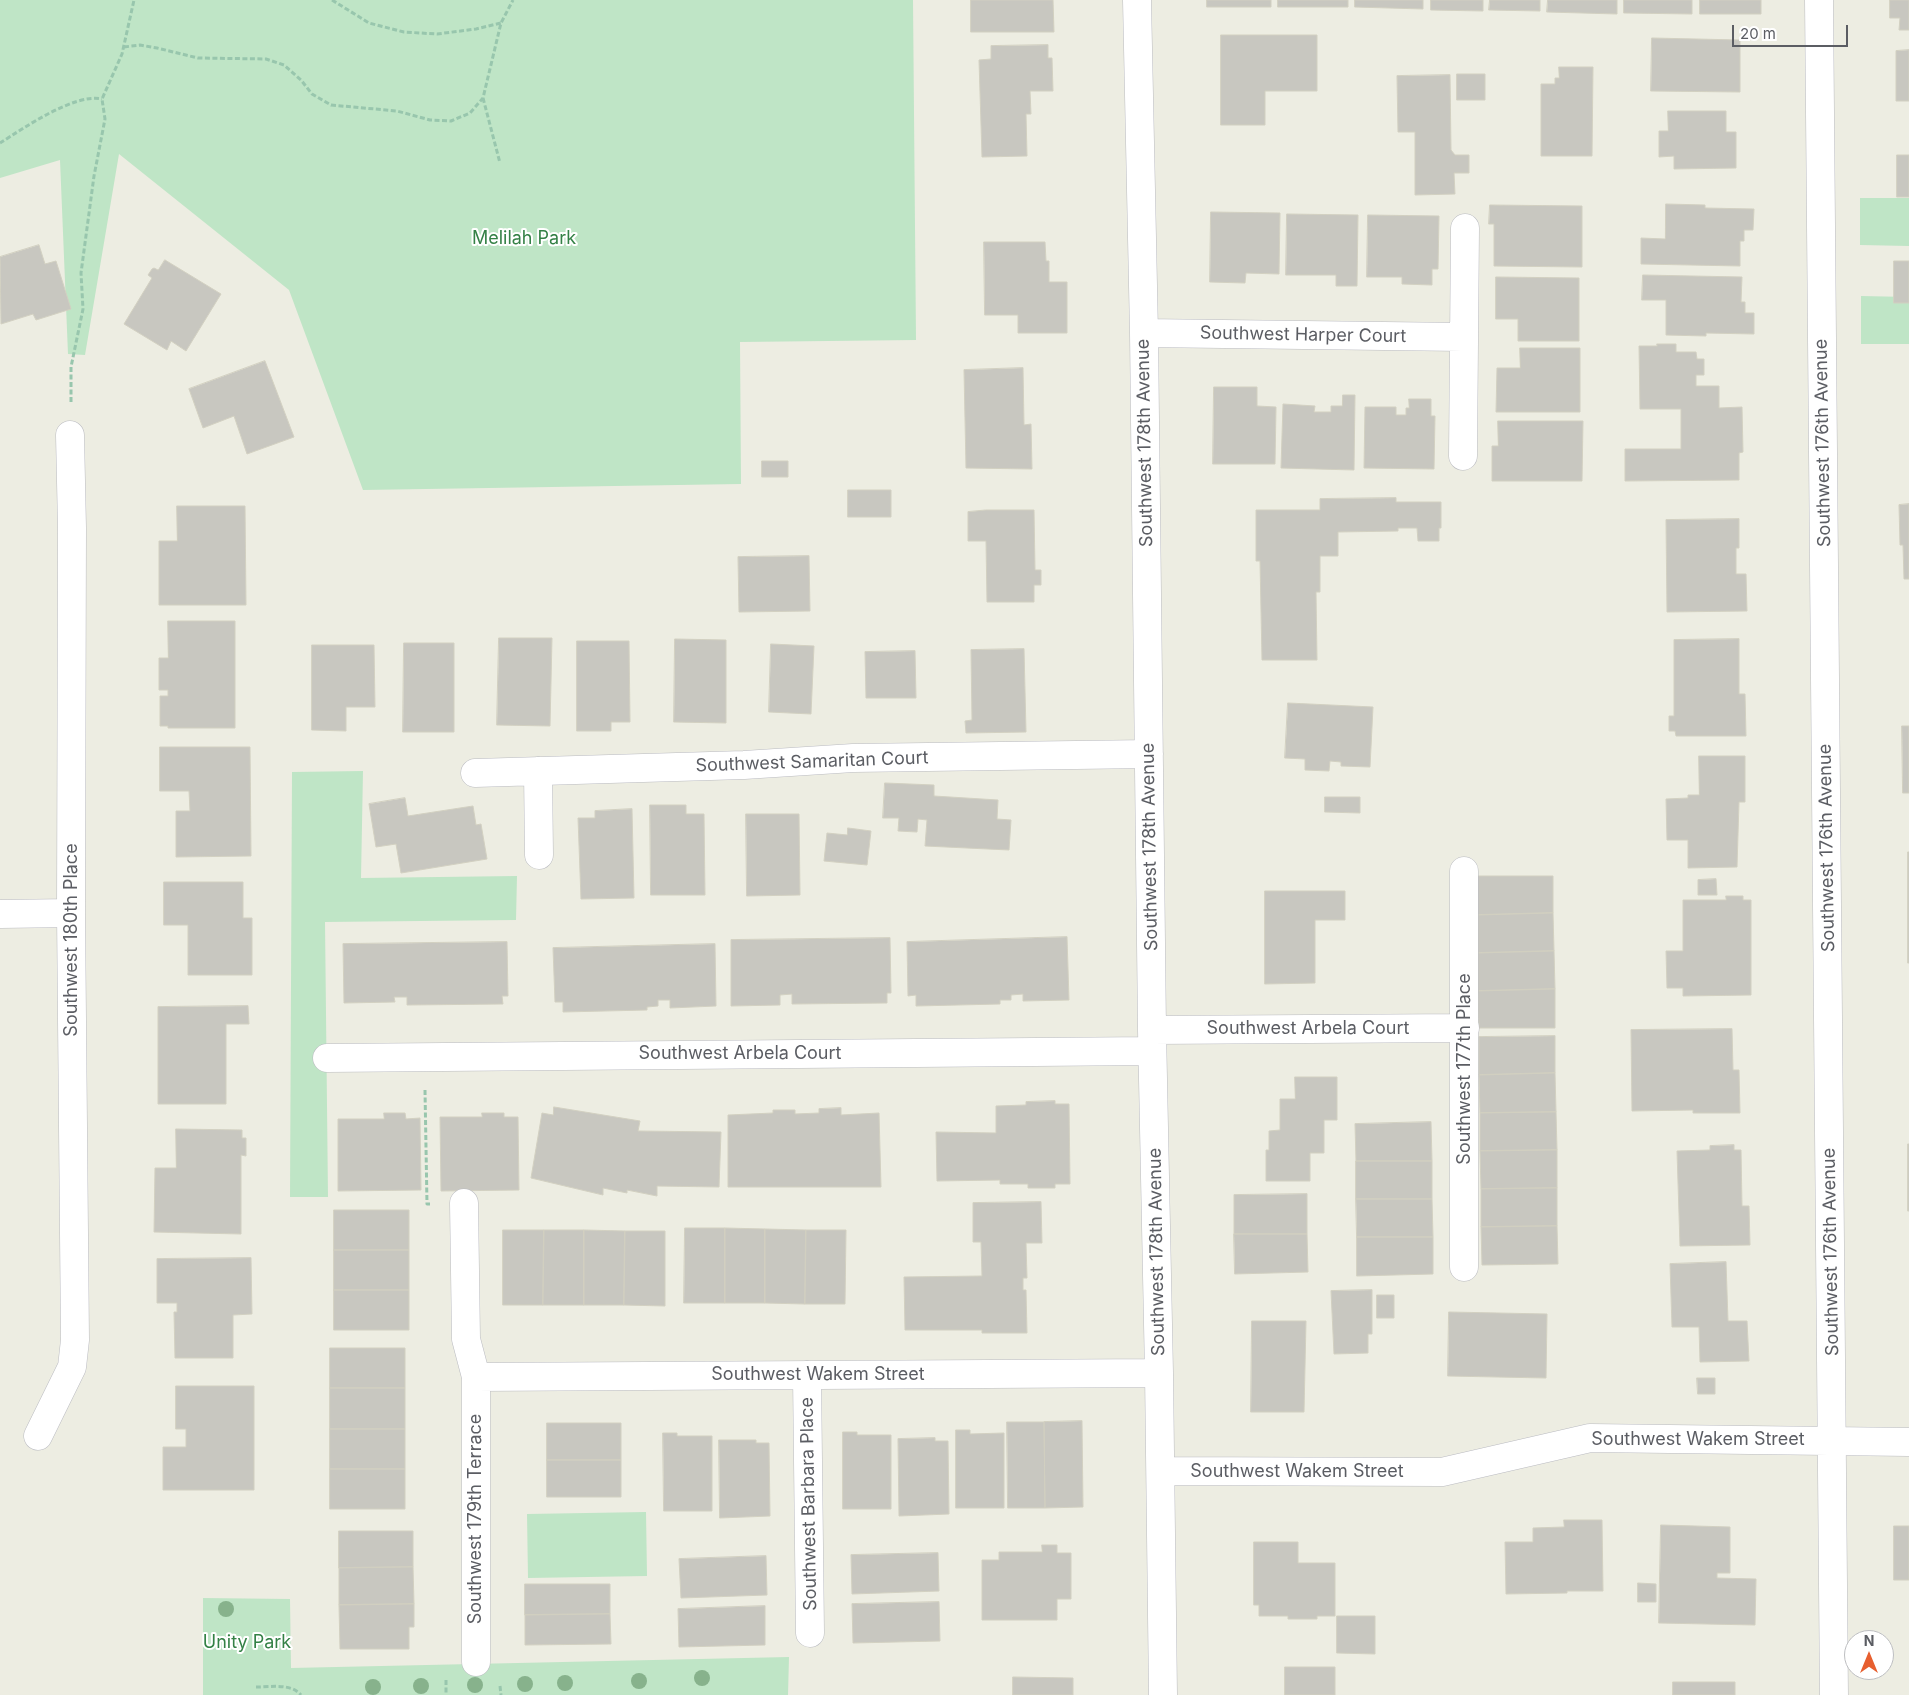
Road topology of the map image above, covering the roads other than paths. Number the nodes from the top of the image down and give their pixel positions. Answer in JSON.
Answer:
{"nodes":[{"id":1,"x":1137,"y":0,"type":"edge"},
{"id":2,"x":1819,"y":0,"type":"edge"},
{"id":3,"x":1465,"y":228,"type":"dead end"},
{"id":4,"x":1144,"y":333,"type":"junction"},
{"id":5,"x":1463,"y":337,"type":"junction"},
{"id":6,"x":70,"y":435,"type":"road end"},
{"id":7,"x":1463,"y":456,"type":"dead end"},
{"id":8,"x":1149,"y":754,"type":"junction"},
{"id":9,"x":538,"y":771,"type":"junction"},
{"id":10,"x":475,"y":773,"type":"dead end"},
{"id":11,"x":539,"y":854,"type":"dead end"},
{"id":12,"x":1464,"y":871,"type":"dead end"},
{"id":13,"x":71,"y":913,"type":"junction"},
{"id":14,"x":0,"y":914,"type":"edge"},
{"id":15,"x":1465,"y":1028,"type":"junction"},
{"id":16,"x":1152,"y":1040,"type":"junction"},
{"id":17,"x":327,"y":1058,"type":"dead end"},
{"id":18,"x":464,"y":1203,"type":"road end"},
{"id":19,"x":1464,"y":1267,"type":"dead end"},
{"id":20,"x":1159,"y":1373,"type":"junction"},
{"id":21,"x":807,"y":1375,"type":"junction"},
{"id":22,"x":476,"y":1377,"type":"junction"},
{"id":23,"x":38,"y":1436,"type":"dead end"},
{"id":24,"x":1833,"y":1441,"type":"junction"},
{"id":25,"x":1909,"y":1442,"type":"edge"},
{"id":26,"x":1161,"y":1470,"type":"junction"},
{"id":27,"x":810,"y":1633,"type":"dead end"},
{"id":28,"x":476,"y":1662,"type":"dead end"},
{"id":29,"x":1163,"y":1695,"type":"edge"},
{"id":30,"x":1834,"y":1695,"type":"edge"}],
"edges":[{"from":1,"to":4,"type":"street","name":"Southwest 178th Avenue"},
{"from":2,"to":24,"type":"street","name":"Southwest 176th Avenue"},
{"from":3,"to":5,"type":"street"},
{"from":4,"to":5,"type":"street","name":"Southwest Harper Court"},
{"from":4,"to":8,"type":"street","name":"Southwest 178th Avenue"},
{"from":5,"to":7,"type":"street"},
{"from":6,"to":13,"type":"street","name":"Southwest 180th Place"},
{"from":8,"to":9,"type":"street","name":"Southwest Samaritan Court"},
{"from":8,"to":16,"type":"street","name":"Southwest 178th Avenue"},
{"from":9,"to":10,"type":"street","name":"Southwest Samaritan Court"},
{"from":9,"to":11,"type":"street"},
{"from":12,"to":15,"type":"street","name":"Southwest 177th Place"},
{"from":13,"to":14,"type":"street"},
{"from":13,"to":23,"type":"street","name":"Southwest 180th Place"},
{"from":15,"to":16,"type":"street","name":"Southwest Arbela Court"},
{"from":15,"to":19,"type":"street","name":"Southwest 177th Place"},
{"from":16,"to":17,"type":"street","name":"Southwest Arbela Court"},
{"from":16,"to":20,"type":"street","name":"Southwest 178th Avenue"},
{"from":18,"to":22,"type":"street","name":"Southwest 179th Terrace"},
{"from":20,"to":21,"type":"street","name":"Southwest Wakem Street"},
{"from":20,"to":26,"type":"street","name":"Southwest 178th Avenue"},
{"from":21,"to":22,"type":"street","name":"Southwest Wakem Street"},
{"from":21,"to":27,"type":"street","name":"Southwest Barbara Place"},
{"from":22,"to":28,"type":"street","name":"Southwest 179th Terrace"},
{"from":24,"to":25,"type":"street","name":"Southwest Wakem Street"},
{"from":24,"to":26,"type":"street","name":"Southwest Wakem Street"},
{"from":24,"to":30,"type":"street","name":"Southwest 176th Avenue"},
{"from":26,"to":29,"type":"street","name":"Southwest 178th Avenue"}]}
